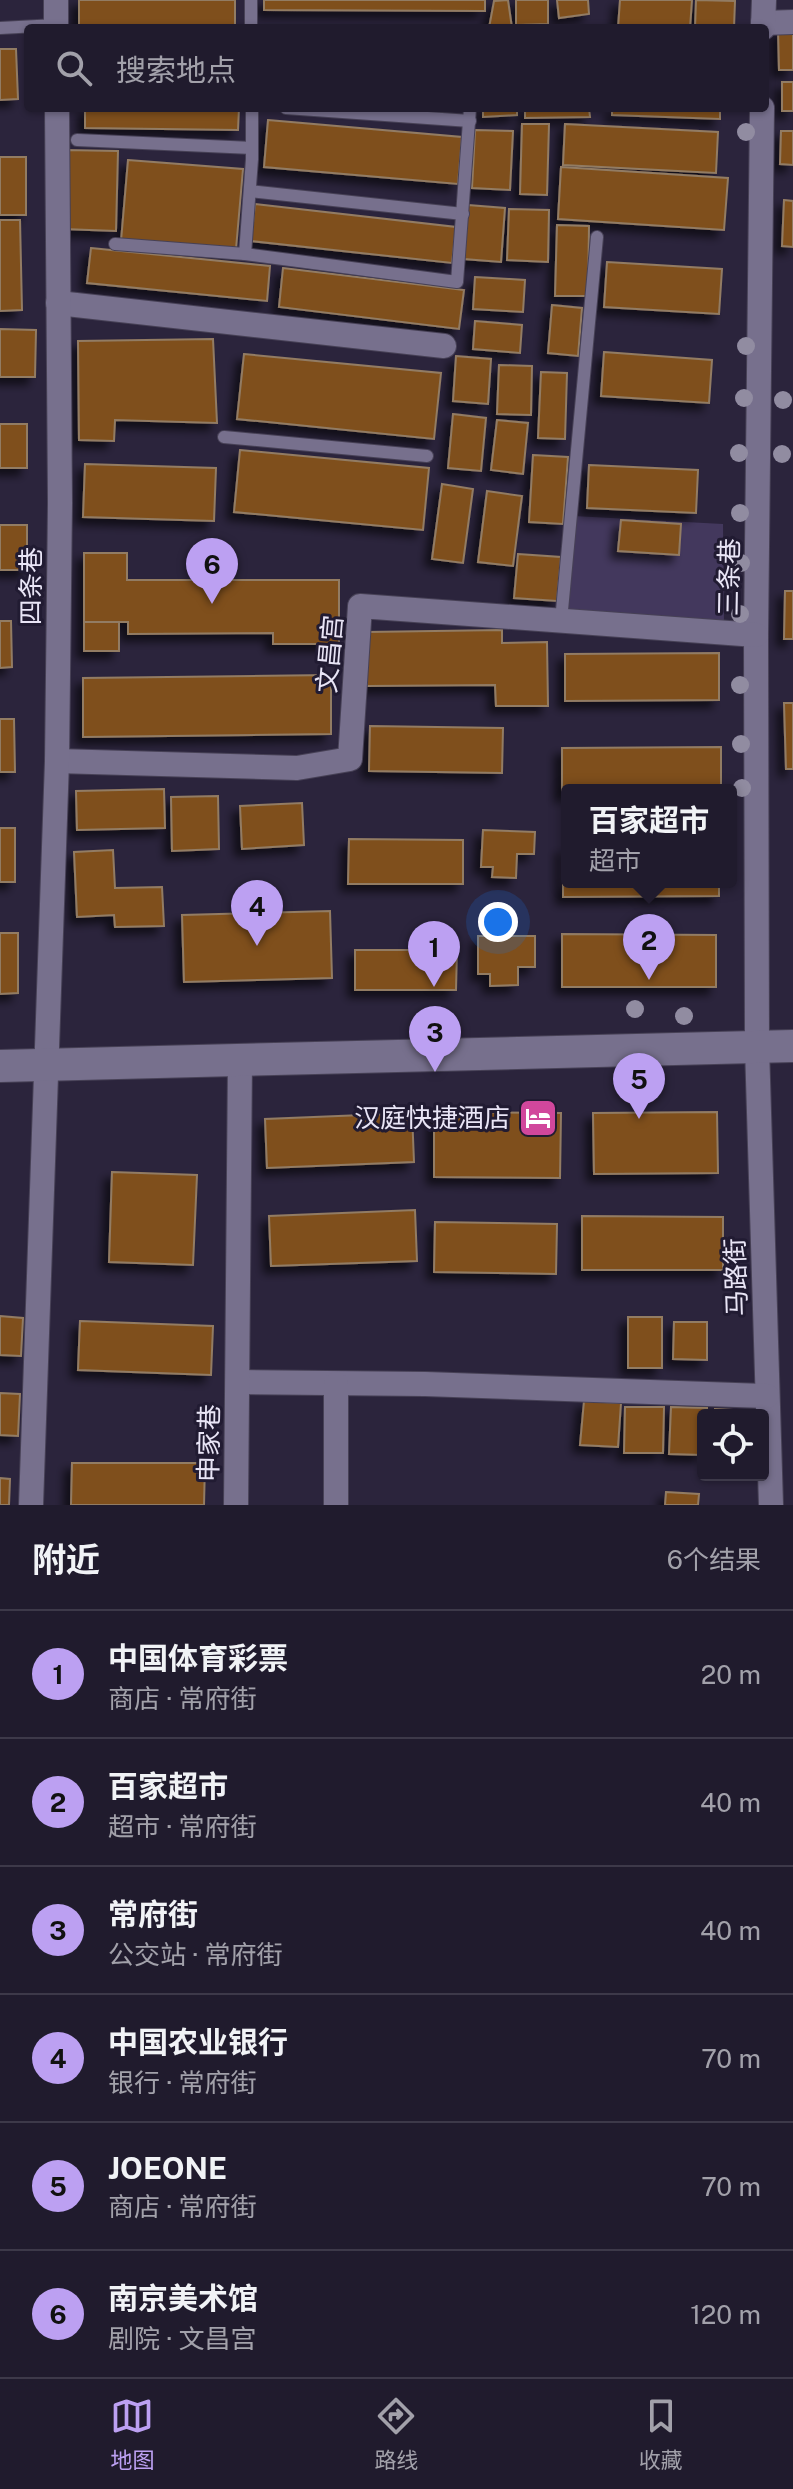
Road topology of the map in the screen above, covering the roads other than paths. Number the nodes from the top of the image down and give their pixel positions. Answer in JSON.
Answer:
{"nodes":[{"id":1,"x":56,"y":0,"type":"edge"},
{"id":2,"x":251,"y":0,"type":"edge"},
{"id":3,"x":763,"y":17,"type":"edge"},
{"id":4,"x":793,"y":22,"type":"edge"},
{"id":5,"x":56,"y":24,"type":"edge"},
{"id":6,"x":251,"y":24,"type":"edge"},
{"id":7,"x":0,"y":28,"type":"edge"},
{"id":8,"x":24,"y":28,"type":"edge"},
{"id":9,"x":57,"y":112,"type":"edge"},
{"id":10,"x":252,"y":112,"type":"edge"},
{"id":11,"x":409,"y":112,"type":"edge"},
{"id":12,"x":762,"y":112,"type":"edge"},
{"id":13,"x":470,"y":114,"type":"edge"},
{"id":14,"x":77,"y":140,"type":"dead end"},
{"id":15,"x":252,"y":148,"type":"junction"},
{"id":16,"x":250,"y":191,"type":"junction"},
{"id":17,"x":463,"y":214,"type":"junction"},
{"id":18,"x":597,"y":237,"type":"dead end"},
{"id":19,"x":115,"y":244,"type":"dead end"},
{"id":20,"x":245,"y":254,"type":"junction"},
{"id":21,"x":58,"y":303,"type":"junction"},
{"id":22,"x":444,"y":346,"type":"dead end"},
{"id":23,"x":224,"y":437,"type":"dead end"},
{"id":24,"x":427,"y":456,"type":"dead end"},
{"id":25,"x":561,"y":621,"type":"junction"},
{"id":26,"x":756,"y":635,"type":"junction"},
{"id":27,"x":57,"y":761,"type":"junction"},
{"id":28,"x":793,"y":1046,"type":"edge"},
{"id":29,"x":757,"y":1047,"type":"junction"},
{"id":30,"x":240,"y":1060,"type":"junction"},
{"id":31,"x":48,"y":1065,"type":"junction"},
{"id":32,"x":0,"y":1066,"type":"edge"},
{"id":33,"x":238,"y":1382,"type":"junction"},
{"id":34,"x":336,"y":1384,"type":"junction"},
{"id":35,"x":767,"y":1396,"type":"junction"},
{"id":36,"x":31,"y":1505,"type":"edge"},
{"id":37,"x":236,"y":1505,"type":"edge"},
{"id":38,"x":336,"y":1505,"type":"edge"},
{"id":39,"x":771,"y":1505,"type":"edge"}],
"edges":[{"from":1,"to":5,"type":"street"},
{"from":2,"to":6,"type":"lane"},
{"from":3,"to":4,"type":"street"},
{"from":7,"to":8,"type":"lane"},
{"from":9,"to":21,"type":"street","name":"四条巷"},
{"from":10,"to":15,"type":"lane"},
{"from":11,"to":13,"type":"lane"},
{"from":12,"to":26,"type":"street","name":"三条巷"},
{"from":13,"to":17,"type":"lane"},
{"from":14,"to":15,"type":"lane"},
{"from":15,"to":16,"type":"lane"},
{"from":16,"to":17,"type":"lane"},
{"from":16,"to":20,"type":"lane"},
{"from":17,"to":20,"type":"lane"},
{"from":18,"to":25,"type":"lane"},
{"from":19,"to":20,"type":"lane"},
{"from":21,"to":22,"type":"street"},
{"from":21,"to":27,"type":"street","name":"四条巷"},
{"from":23,"to":24,"type":"lane"},
{"from":25,"to":26,"type":"street","name":"文昌宫"},
{"from":25,"to":27,"type":"street","name":"文昌宫"},
{"from":26,"to":29,"type":"street","name":"三条巷"},
{"from":27,"to":31,"type":"street","name":"四条巷"},
{"from":28,"to":29,"type":"main road"},
{"from":29,"to":30,"type":"main road"},
{"from":29,"to":35,"type":"street","name":"马路街"},
{"from":30,"to":31,"type":"main road"},
{"from":30,"to":33,"type":"street","name":"申家巷"},
{"from":31,"to":32,"type":"main road"},
{"from":31,"to":36,"type":"street","name":"四条巷"},
{"from":33,"to":34,"type":"street"},
{"from":33,"to":37,"type":"street","name":"申家巷"},
{"from":34,"to":35,"type":"street"},
{"from":34,"to":38,"type":"street"},
{"from":35,"to":39,"type":"street","name":"马路街"}]}
